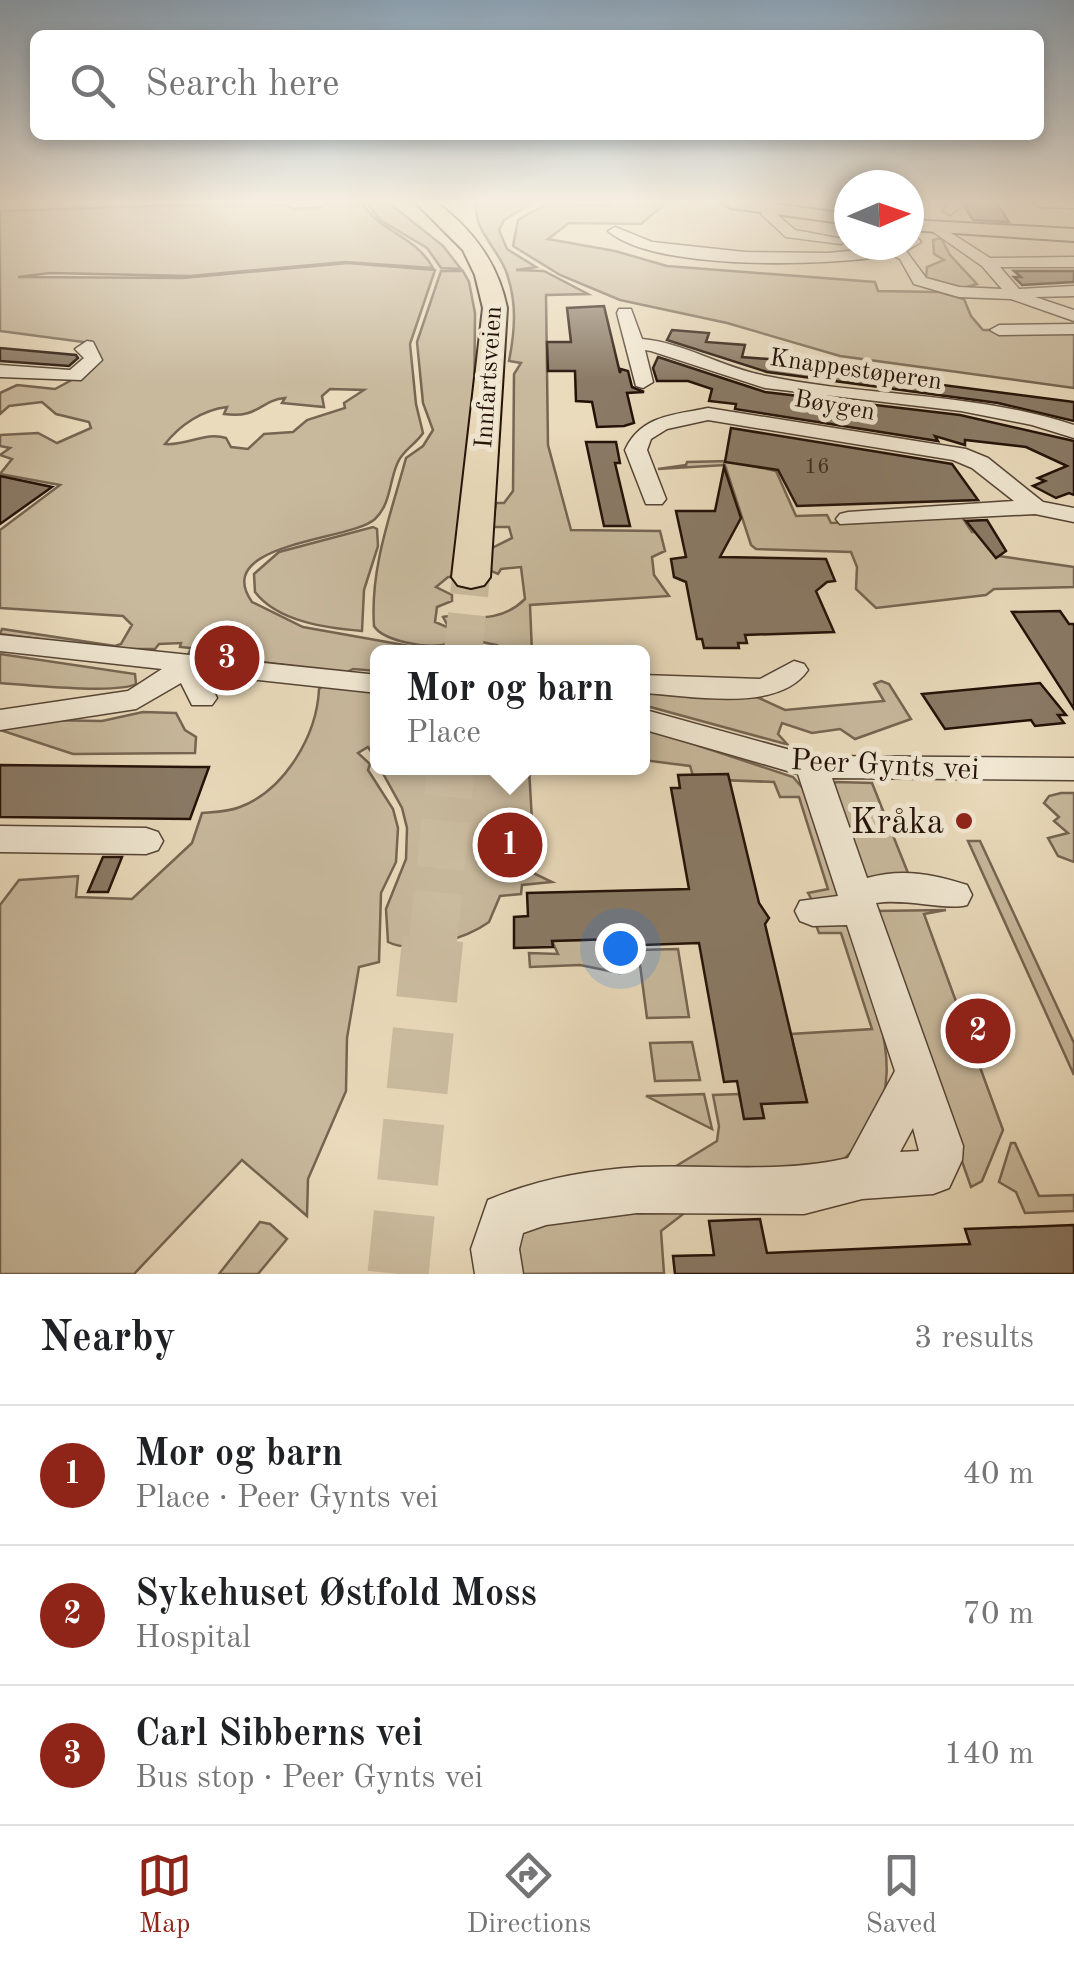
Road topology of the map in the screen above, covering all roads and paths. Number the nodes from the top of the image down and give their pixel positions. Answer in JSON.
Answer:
{"nodes":[{"id":1,"x":465,"y":262,"type":"edge"},
{"id":2,"x":483,"y":262,"type":"edge"},
{"id":3,"x":909,"y":262,"type":"edge"},
{"id":4,"x":1035,"y":262,"type":"edge"},
{"id":5,"x":987,"y":263,"type":"joint"},
{"id":6,"x":1074,"y":290,"type":"edge"},
{"id":7,"x":1011,"y":291,"type":"junction"},
{"id":8,"x":1045,"y":308,"type":"junction"},
{"id":9,"x":625,"y":313,"type":"dead end"},
{"id":10,"x":985,"y":314,"type":"dead end"},
{"id":11,"x":496,"y":316,"type":"junction"},
{"id":12,"x":1074,"y":316,"type":"edge"},
{"id":13,"x":1074,"y":328,"type":"edge"},
{"id":14,"x":999,"y":330,"type":"dead end"},
{"id":15,"x":634,"y":344,"type":"junction"},
{"id":16,"x":86,"y":346,"type":"dead end"},
{"id":17,"x":0,"y":371,"type":"edge"},
{"id":18,"x":643,"y":382,"type":"dead end"},
{"id":19,"x":1072,"y":430,"type":"edge"},
{"id":20,"x":666,"y":462,"type":"dead end"},
{"id":21,"x":639,"y":464,"type":"junction"},
{"id":22,"x":654,"y":499,"type":"dead end"},
{"id":23,"x":1035,"y":507,"type":"junction"},
{"id":24,"x":1074,"y":516,"type":"edge"},
{"id":25,"x":848,"y":519,"type":"dead end"},
{"id":26,"x":471,"y":577,"type":"tunnel mouth"},
{"id":27,"x":0,"y":643,"type":"edge"},
{"id":28,"x":187,"y":666,"type":"junction"},
{"id":29,"x":794,"y":670,"type":"dead end"},
{"id":30,"x":370,"y":683,"type":"edge"},
{"id":31,"x":650,"y":684,"type":"edge"},
{"id":32,"x":202,"y":698,"type":"dead end"},
{"id":33,"x":0,"y":720,"type":"edge"},
{"id":34,"x":650,"y":721,"type":"edge"},
{"id":35,"x":812,"y":767,"type":"junction"},
{"id":36,"x":1074,"y":769,"type":"edge"},
{"id":37,"x":0,"y":839,"type":"edge"},
{"id":38,"x":146,"y":841,"type":"dead end"},
{"id":39,"x":858,"y":903,"type":"junction"},
{"id":40,"x":813,"y":911,"type":"dead end"},
{"id":41,"x":914,"y":1075,"type":"junction"},
{"id":42,"x":862,"y":1177,"type":"junction"},
{"id":43,"x":498,"y":1274,"type":"edge"}],
"edges":[{"from":1,"to":11,"type":"highway"},
{"from":2,"to":11,"type":"highway","name":"Innfartsveien"},
{"from":3,"to":7,"type":"street"},
{"from":4,"to":5,"type":"street"},
{"from":5,"to":7,"type":"street"},
{"from":6,"to":7,"type":"street"},
{"from":7,"to":8,"type":"street"},
{"from":8,"to":10,"type":"street"},
{"from":8,"to":12,"type":"street"},
{"from":9,"to":15,"type":"street"},
{"from":11,"to":26,"type":"highway","name":"Innfartsveien"},
{"from":13,"to":14,"type":"street"},
{"from":15,"to":18,"type":"street"},
{"from":15,"to":19,"type":"street","name":"Knappestøperen"},
{"from":16,"to":17,"type":"street"},
{"from":20,"to":21,"type":"street"},
{"from":21,"to":22,"type":"street"},
{"from":21,"to":23,"type":"street","name":"Bøygen"},
{"from":23,"to":24,"type":"street","name":"Bøygen"},
{"from":23,"to":25,"type":"street","name":"Bøygen"},
{"from":27,"to":28,"type":"street"},
{"from":28,"to":30,"type":"street"},
{"from":28,"to":32,"type":"street"},
{"from":28,"to":33,"type":"street"},
{"from":29,"to":31,"type":"street"},
{"from":34,"to":35,"type":"street","name":"Peer Gynts vei"},
{"from":35,"to":36,"type":"street","name":"Peer Gynts vei"},
{"from":35,"to":39,"type":"street"},
{"from":37,"to":38,"type":"street"},
{"from":39,"to":40,"type":"street"},
{"from":39,"to":41,"type":"street"},
{"from":41,"to":42,"type":"street"},
{"from":41,"to":42,"type":"street"},
{"from":42,"to":43,"type":"street"}]}
